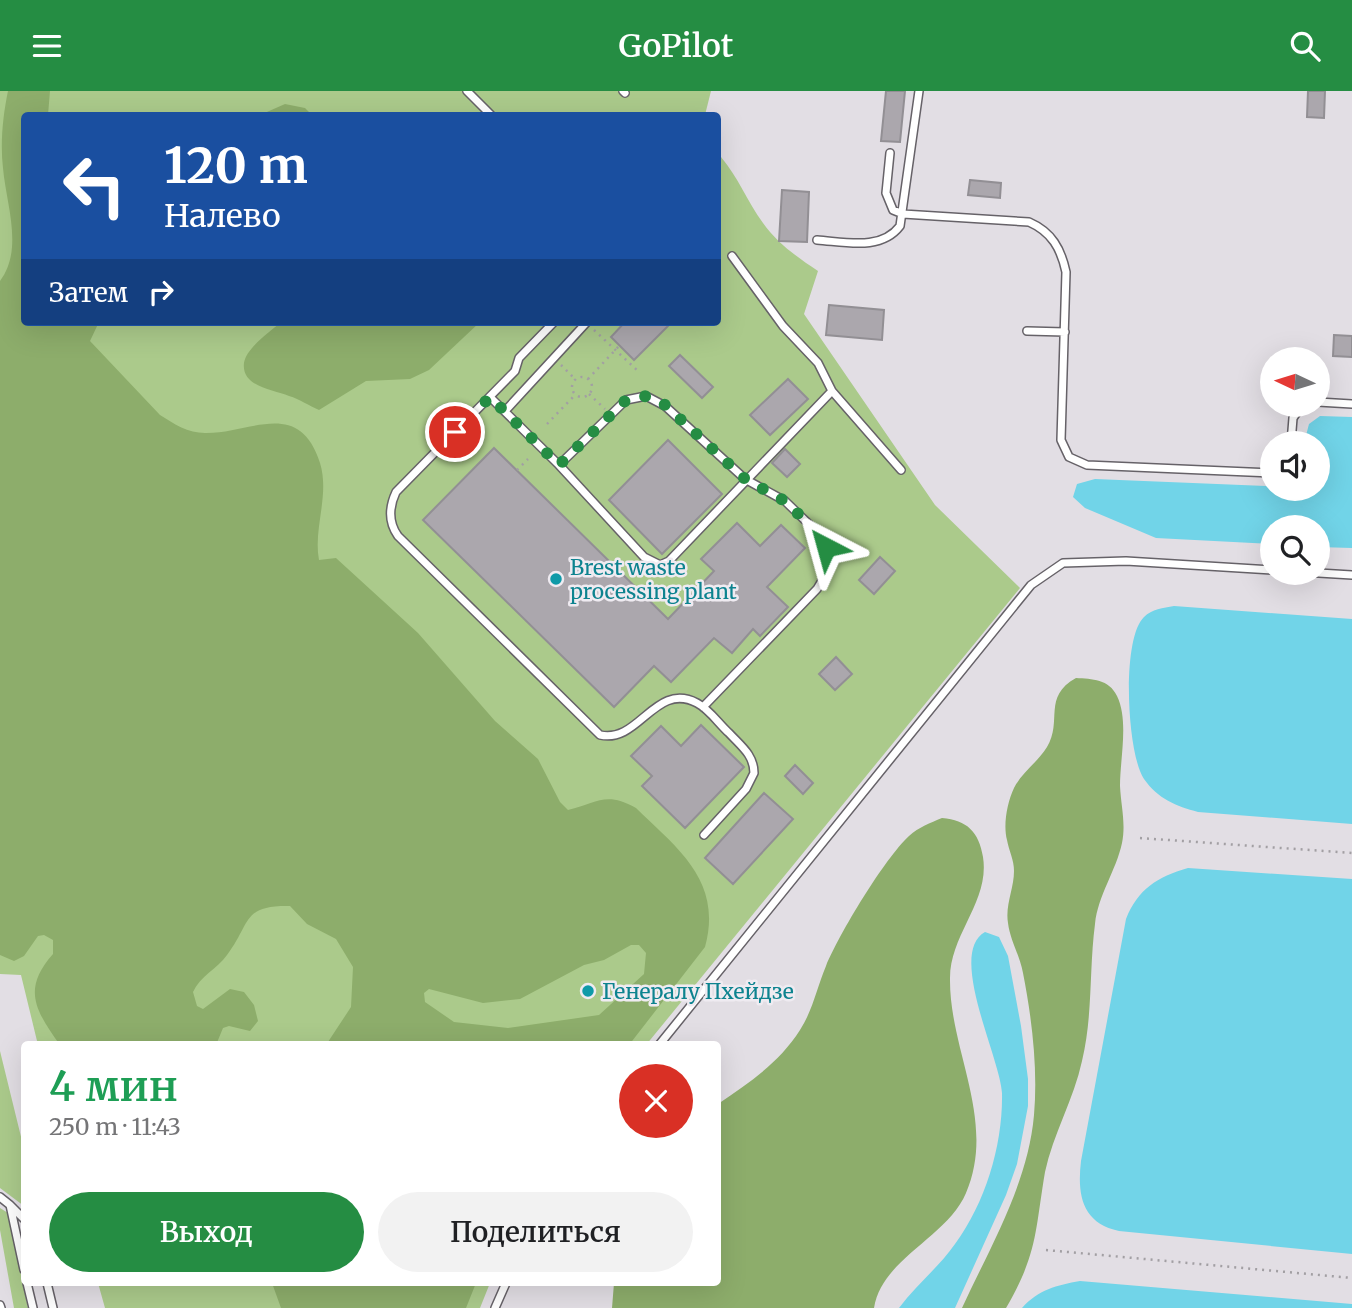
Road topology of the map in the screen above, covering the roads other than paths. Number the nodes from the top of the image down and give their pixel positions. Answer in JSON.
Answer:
{"nodes":[{"id":1,"x":467,"y":91,"type":"edge"},
{"id":2,"x":919,"y":91,"type":"edge"},
{"id":3,"x":488,"y":112,"type":"edge"},
{"id":4,"x":890,"y":153,"type":"dead end"},
{"id":5,"x":904,"y":214,"type":"junction"},
{"id":6,"x":817,"y":240,"type":"dead end"},
{"id":7,"x":732,"y":256,"type":"dead end"},
{"id":8,"x":550,"y":326,"type":"edge"},
{"id":9,"x":583,"y":326,"type":"edge"},
{"id":10,"x":1027,"y":331,"type":"dead end"},
{"id":11,"x":1065,"y":332,"type":"junction"},
{"id":12,"x":832,"y":391,"type":"junction"},
{"id":13,"x":490,"y":397,"type":"junction"},
{"id":14,"x":1330,"y":403,"type":"edge"},
{"id":15,"x":1352,"y":404,"type":"edge"},
{"id":16,"x":505,"y":411,"type":"junction"},
{"id":17,"x":559,"y":465,"type":"junction"},
{"id":18,"x":901,"y":470,"type":"dead end"},
{"id":19,"x":1260,"y":472,"type":"edge"},
{"id":20,"x":745,"y":479,"type":"junction"},
{"id":21,"x":1260,"y":569,"type":"edge"},
{"id":22,"x":1330,"y":574,"type":"edge"},
{"id":23,"x":1352,"y":575,"type":"edge"},
{"id":24,"x":703,"y":707,"type":"junction"},
{"id":25,"x":704,"y":835,"type":"dead end"},
{"id":26,"x":662,"y":1041,"type":"edge"},
{"id":27,"x":0,"y":1197,"type":"edge"},
{"id":28,"x":10,"y":1205,"type":"junction"},
{"id":29,"x":21,"y":1216,"type":"edge"},
{"id":30,"x":21,"y":1256,"type":"edge"},
{"id":31,"x":28,"y":1286,"type":"edge"},
{"id":32,"x":48,"y":1286,"type":"edge"},
{"id":33,"x":505,"y":1286,"type":"edge"},
{"id":34,"x":33,"y":1308,"type":"edge"},
{"id":35,"x":53,"y":1308,"type":"edge"},
{"id":36,"x":495,"y":1308,"type":"edge"}],
"edges":[{"from":1,"to":3,"type":"lane"},
{"from":2,"to":5,"type":"lane"},
{"from":4,"to":5,"type":"lane"},
{"from":5,"to":6,"type":"lane"},
{"from":5,"to":11,"type":"lane"},
{"from":7,"to":12,"type":"lane"},
{"from":8,"to":13,"type":"lane"},
{"from":9,"to":16,"type":"lane"},
{"from":10,"to":11,"type":"lane"},
{"from":11,"to":19,"type":"lane"},
{"from":12,"to":18,"type":"lane"},
{"from":12,"to":20,"type":"lane"},
{"from":13,"to":16,"type":"lane"},
{"from":13,"to":24,"type":"lane"},
{"from":14,"to":15,"type":"lane"},
{"from":16,"to":17,"type":"lane"},
{"from":17,"to":20,"type":"lane"},
{"from":17,"to":20,"type":"lane"},
{"from":20,"to":24,"type":"lane"},
{"from":21,"to":26,"type":"lane"},
{"from":22,"to":23,"type":"lane"},
{"from":24,"to":25,"type":"lane"},
{"from":27,"to":28,"type":"lane"},
{"from":28,"to":29,"type":"lane"},
{"from":28,"to":30,"type":"lane"},
{"from":31,"to":34,"type":"lane"},
{"from":32,"to":35,"type":"lane"},
{"from":33,"to":36,"type":"lane"}]}
